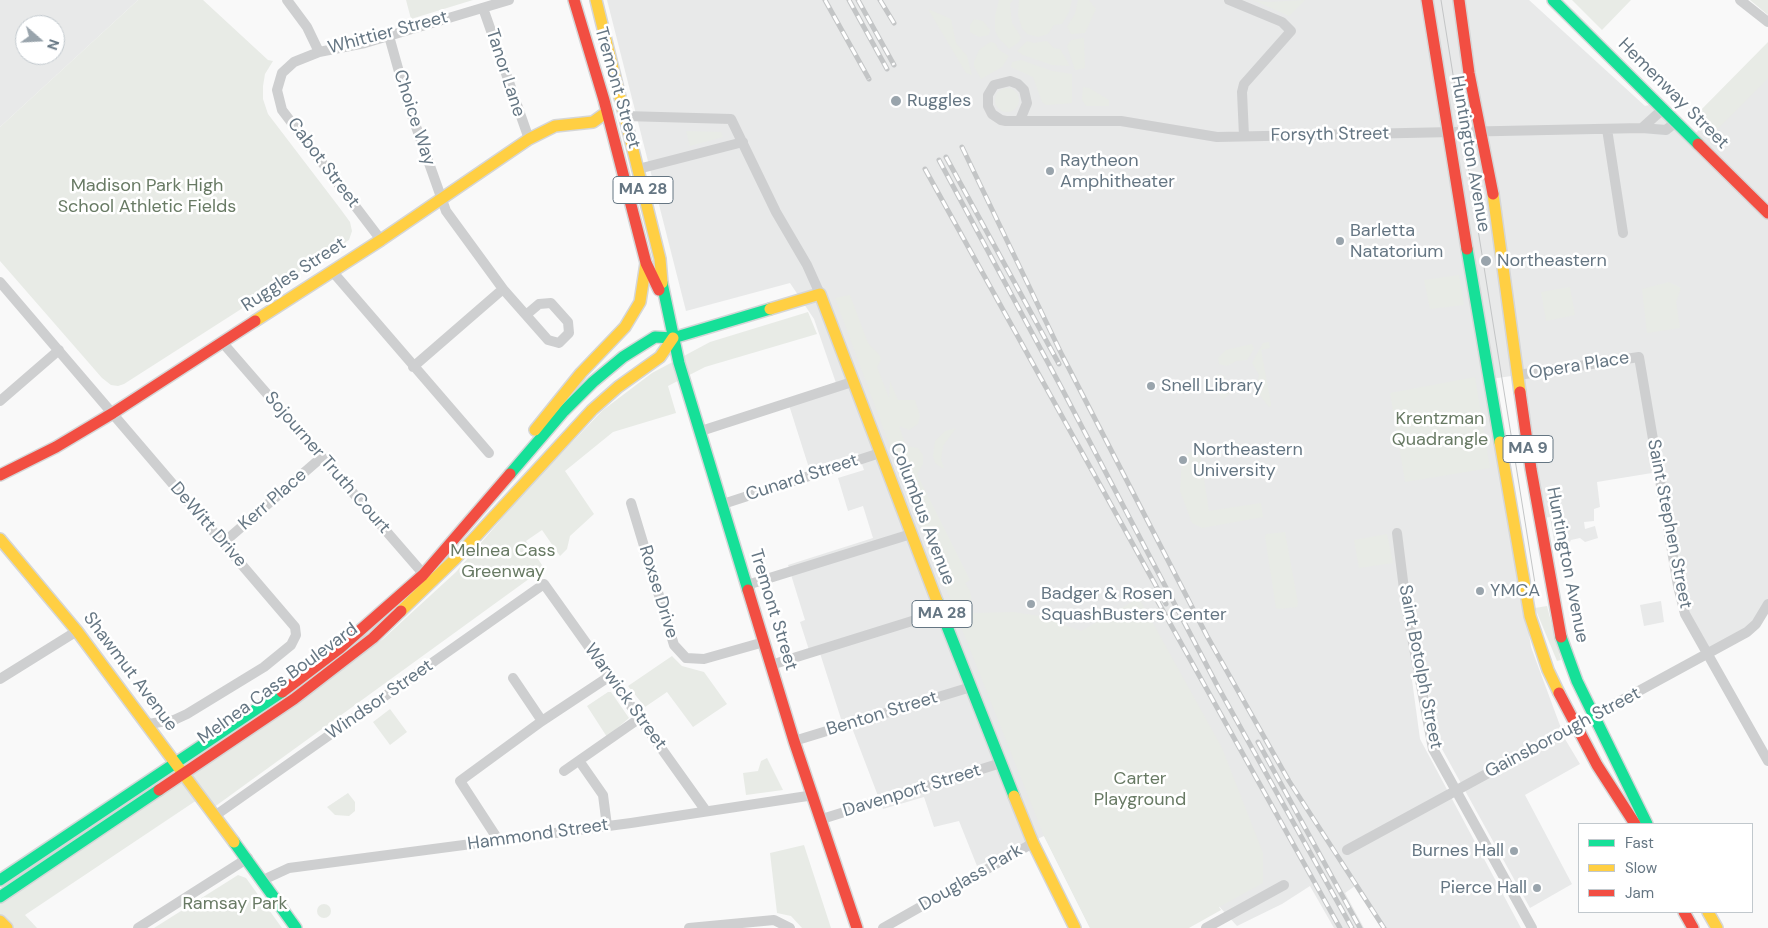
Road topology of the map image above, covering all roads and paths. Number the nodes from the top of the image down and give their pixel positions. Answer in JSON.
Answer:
{"nodes":[{"id":1,"x":287,"y":0,"type":"edge"},
{"id":2,"x":509,"y":0,"type":"edge"},
{"id":3,"x":574,"y":0,"type":"edge"},
{"id":4,"x":596,"y":0,"type":"edge"},
{"id":5,"x":1230,"y":0,"type":"edge"},
{"id":6,"x":1427,"y":0,"type":"edge"},
{"id":7,"x":1459,"y":0,"type":"edge"},
{"id":8,"x":1553,"y":0,"type":"edge"},
{"id":9,"x":1740,"y":0,"type":"edge"},
{"id":10,"x":483,"y":8,"type":"junction"},
{"id":11,"x":1768,"y":22,"type":"edge"},
{"id":12,"x":389,"y":36,"type":"junction"},
{"id":13,"x":318,"y":52,"type":"junction"},
{"id":14,"x":278,"y":82,"type":"joint"},
{"id":15,"x":1663,"y":109,"type":"junction"},
{"id":16,"x":607,"y":112,"type":"junction"},
{"id":17,"x":625,"y":116,"type":"junction"},
{"id":18,"x":1020,"y":120,"type":"junction"},
{"id":19,"x":1676,"y":122,"type":"junction"},
{"id":20,"x":1642,"y":128,"type":"junction"},
{"id":21,"x":1607,"y":129,"type":"junction"},
{"id":22,"x":1481,"y":132,"type":"junction"},
{"id":23,"x":1447,"y":133,"type":"junction"},
{"id":24,"x":1244,"y":136,"type":"junction"},
{"id":25,"x":529,"y":139,"type":"junction"},
{"id":26,"x":744,"y":142,"type":"junction"},
{"id":27,"x":638,"y":169,"type":"junction"},
{"id":28,"x":441,"y":199,"type":"junction"},
{"id":29,"x":1768,"y":213,"type":"edge"},
{"id":30,"x":1623,"y":233,"type":"dead end"},
{"id":31,"x":381,"y":240,"type":"junction"},
{"id":32,"x":646,"y":263,"type":"junction"},
{"id":33,"x":332,"y":271,"type":"junction"},
{"id":34,"x":0,"y":282,"type":"edge"},
{"id":35,"x":503,"y":289,"type":"junction"},
{"id":36,"x":820,"y":294,"type":"junction"},
{"id":37,"x":664,"y":299,"type":"junction"},
{"id":38,"x":526,"y":315,"type":"junction"},
{"id":39,"x":674,"y":338,"type":"junction"},
{"id":40,"x":222,"y":342,"type":"junction"},
{"id":41,"x":59,"y":350,"type":"junction"},
{"id":42,"x":1639,"y":357,"type":"joint"},
{"id":43,"x":413,"y":367,"type":"junction"},
{"id":44,"x":1518,"y":375,"type":"junction"},
{"id":45,"x":852,"y":382,"type":"junction"},
{"id":46,"x":0,"y":402,"type":"edge"},
{"id":47,"x":113,"y":413,"type":"junction"},
{"id":48,"x":700,"y":430,"type":"junction"},
{"id":49,"x":489,"y":452,"type":"dead end"},
{"id":50,"x":880,"y":453,"type":"junction"},
{"id":51,"x":322,"y":457,"type":"junction"},
{"id":52,"x":0,"y":476,"type":"edge"},
{"id":53,"x":630,"y":503,"type":"dead end"},
{"id":54,"x":723,"y":504,"type":"junction"},
{"id":55,"x":477,"y":512,"type":"junction"},
{"id":56,"x":1397,"y":533,"type":"dead end"},
{"id":57,"x":911,"y":534,"type":"junction"},
{"id":58,"x":0,"y":539,"type":"edge"},
{"id":59,"x":223,"y":543,"type":"junction"},
{"id":60,"x":427,"y":579,"type":"junction"},
{"id":61,"x":544,"y":584,"type":"joint"},
{"id":62,"x":746,"y":585,"type":"junction"},
{"id":63,"x":1768,"y":604,"type":"edge"},
{"id":64,"x":941,"y":612,"type":"junction"},
{"id":65,"x":77,"y":631,"type":"junction"},
{"id":66,"x":764,"y":642,"type":"junction"},
{"id":67,"x":1707,"y":654,"type":"junction"},
{"id":68,"x":771,"y":665,"type":"junction"},
{"id":69,"x":610,"y":676,"type":"junction"},
{"id":70,"x":513,"y":678,"type":"dead end"},
{"id":71,"x":0,"y":679,"type":"edge"},
{"id":72,"x":971,"y":687,"type":"junction"},
{"id":73,"x":1593,"y":716,"type":"junction"},
{"id":74,"x":640,"y":718,"type":"junction"},
{"id":75,"x":542,"y":721,"type":"junction"},
{"id":76,"x":148,"y":724,"type":"junction"},
{"id":77,"x":1575,"y":725,"type":"junction"},
{"id":78,"x":794,"y":740,"type":"junction"},
{"id":79,"x":1768,"y":761,"type":"edge"},
{"id":80,"x":176,"y":762,"type":"junction"},
{"id":81,"x":580,"y":762,"type":"junction"},
{"id":82,"x":1001,"y":763,"type":"junction"},
{"id":83,"x":1597,"y":765,"type":"junction"},
{"id":84,"x":1620,"y":767,"type":"junction"},
{"id":85,"x":564,"y":771,"type":"dead end"},
{"id":86,"x":184,"y":772,"type":"junction"},
{"id":87,"x":1456,"y":790,"type":"junction"},
{"id":88,"x":814,"y":795,"type":"junction"},
{"id":89,"x":706,"y":811,"type":"junction"},
{"id":90,"x":216,"y":815,"type":"junction"},
{"id":91,"x":822,"y":819,"type":"junction"},
{"id":92,"x":1622,"y":823,"type":"edge"},
{"id":93,"x":1634,"y":823,"type":"edge"},
{"id":94,"x":1647,"y":823,"type":"edge"},
{"id":95,"x":1658,"y":823,"type":"edge"},
{"id":96,"x":607,"y":826,"type":"junction"},
{"id":97,"x":500,"y":841,"type":"junction"},
{"id":98,"x":1033,"y":843,"type":"junction"},
{"id":99,"x":1346,"y":850,"type":"dead end"},
{"id":100,"x":248,"y":858,"type":"junction"},
{"id":101,"x":0,"y":880,"type":"edge"},
{"id":102,"x":263,"y":880,"type":"junction"},
{"id":103,"x":1284,"y":885,"type":"dead end"},
{"id":104,"x":0,"y":897,"type":"edge"},
{"id":105,"x":1672,"y":913,"type":"edge"},
{"id":106,"x":1684,"y":913,"type":"edge"},
{"id":107,"x":1695,"y":913,"type":"edge"},
{"id":108,"x":1709,"y":913,"type":"edge"},
{"id":109,"x":0,"y":921,"type":"edge"},
{"id":110,"x":724,"y":926,"type":"edge"},
{"id":111,"x":7,"y":928,"type":"edge"},
{"id":112,"x":138,"y":928,"type":"edge"},
{"id":113,"x":296,"y":928,"type":"edge"},
{"id":114,"x":689,"y":928,"type":"edge"},
{"id":115,"x":790,"y":928,"type":"edge"},
{"id":116,"x":857,"y":928,"type":"edge"},
{"id":117,"x":883,"y":928,"type":"edge"},
{"id":118,"x":1075,"y":928,"type":"edge"},
{"id":119,"x":1206,"y":928,"type":"edge"},
{"id":120,"x":1532,"y":928,"type":"edge"},
{"id":121,"x":1680,"y":928,"type":"edge"},
{"id":122,"x":1692,"y":928,"type":"edge"},
{"id":123,"x":1703,"y":928,"type":"edge"},
{"id":124,"x":1717,"y":928,"type":"edge"}],
"edges":[{"from":1,"to":13,"type":"street"},
{"from":2,"to":10,"type":"street","name":"Whittier Street"},
{"from":3,"to":16,"type":"main road","name":"Tremont Street","number":"MA 28"},
{"from":4,"to":17,"type":"main road","name":"Tremont Street","number":"MA 28"},
{"from":5,"to":24,"type":"street"},
{"from":6,"to":23,"type":"main road","name":"Huntington Avenue","number":"MA 9"},
{"from":7,"to":22,"type":"main road","name":"Huntington Avenue","number":"MA 9"},
{"from":8,"to":15,"type":"main road","name":"Hemenway Street"},
{"from":9,"to":11,"type":"street"},
{"from":10,"to":12,"type":"street","name":"Whittier Street"},
{"from":10,"to":25,"type":"street","name":"Tanor Lane"},
{"from":12,"to":13,"type":"street","name":"Whittier Street"},
{"from":12,"to":28,"type":"street","name":"Choice Way"},
{"from":13,"to":14,"type":"street","name":"Whittier Street"},
{"from":14,"to":31,"type":"street","name":"Cabot Street"},
{"from":15,"to":19,"type":"main road","name":"Hemenway Street"},
{"from":15,"to":20,"type":"street"},
{"from":16,"to":25,"type":"main road","name":"Ruggles Street"},
{"from":16,"to":32,"type":"main road","name":"Tremont Street","number":"MA 28"},
{"from":17,"to":26,"type":"street","name":"Columbus Avenue"},
{"from":17,"to":27,"type":"main road","name":"Tremont Street","number":"MA 28"},
{"from":18,"to":18,"type":"street","name":"Forsyth Street"},
{"from":18,"to":24,"type":"street","name":"Forsyth Street"},
{"from":19,"to":20,"type":"street","name":"Forsyth Street"},
{"from":19,"to":29,"type":"main road","name":"Hemenway Street"},
{"from":20,"to":21,"type":"street","name":"Forsyth Street"},
{"from":21,"to":22,"type":"street","name":"Forsyth Street"},
{"from":21,"to":30,"type":"street"},
{"from":22,"to":23,"type":"street","name":"Forsyth Street"},
{"from":22,"to":44,"type":"main road","name":"Huntington Avenue","number":"MA 9"},
{"from":23,"to":24,"type":"street","name":"Forsyth Street"},
{"from":23,"to":77,"type":"main road","name":"Huntington Avenue","number":"MA 9"},
{"from":25,"to":28,"type":"main road","name":"Ruggles Street"},
{"from":26,"to":27,"type":"street"},
{"from":26,"to":36,"type":"street","name":"Columbus Avenue"},
{"from":27,"to":37,"type":"main road","name":"Tremont Street","number":"MA 28"},
{"from":28,"to":31,"type":"main road","name":"Ruggles Street"},
{"from":28,"to":35,"type":"street","name":"Choice Way"},
{"from":31,"to":33,"type":"main road","name":"Ruggles Street"},
{"from":32,"to":37,"type":"main road","name":"Tremont Street","number":"MA 28"},
{"from":32,"to":55,"type":"main road"},
{"from":33,"to":40,"type":"main road","name":"Ruggles Street"},
{"from":33,"to":43,"type":"street"},
{"from":34,"to":41,"type":"street","name":"DeWitt Drive"},
{"from":35,"to":38,"type":"street","name":"Choice Way"},
{"from":35,"to":43,"type":"street"},
{"from":36,"to":39,"type":"main road","name":"Melnea Cass Boulevard"},
{"from":36,"to":45,"type":"main road","name":"Columbus Avenue","number":"MA 28"},
{"from":37,"to":39,"type":"main road","name":"Tremont Street","number":"MA 28"},
{"from":38,"to":38,"type":"street","name":"Choice Way"},
{"from":39,"to":48,"type":"main road","name":"Tremont Street"},
{"from":39,"to":55,"type":"main road","name":"Melnea Cass Boulevard"},
{"from":39,"to":60,"type":"main road","name":"Melnea Cass Boulevard"},
{"from":40,"to":47,"type":"main road","name":"Ruggles Street"},
{"from":40,"to":51,"type":"street","name":"Sojourner Truth Court"},
{"from":41,"to":46,"type":"street"},
{"from":41,"to":47,"type":"street","name":"DeWitt Drive"},
{"from":42,"to":44,"type":"street","name":"Opera Place"},
{"from":42,"to":67,"type":"street","name":"Saint Stephen Street"},
{"from":43,"to":49,"type":"street"},
{"from":44,"to":73,"type":"main road","name":"Huntington Avenue","number":"MA 9"},
{"from":45,"to":48,"type":"street"},
{"from":45,"to":50,"type":"main road","name":"Columbus Avenue","number":"MA 28"},
{"from":47,"to":52,"type":"main road","name":"Ruggles Street"},
{"from":47,"to":59,"type":"street","name":"DeWitt Drive"},
{"from":48,"to":54,"type":"main road","name":"Tremont Street"},
{"from":50,"to":54,"type":"street","name":"Cunard Street"},
{"from":50,"to":57,"type":"main road","name":"Columbus Avenue","number":"MA 28"},
{"from":51,"to":59,"type":"street","name":"Kerr Place"},
{"from":51,"to":60,"type":"street","name":"Sojourner Truth Court"},
{"from":53,"to":66,"type":"street","name":"Roxse Drive"},
{"from":54,"to":62,"type":"main road","name":"Tremont Street"},
{"from":55,"to":60,"type":"main road","name":"Melnea Cass Boulevard"},
{"from":56,"to":87,"type":"street","name":"Saint Botolph Street"},
{"from":57,"to":62,"type":"street"},
{"from":57,"to":64,"type":"main road","name":"Columbus Avenue","number":"MA 28"},
{"from":58,"to":65,"type":"main road","name":"Shawmut Avenue"},
{"from":59,"to":76,"type":"street","name":"DeWitt Drive"},
{"from":60,"to":80,"type":"main road","name":"Melnea Cass Boulevard"},
{"from":60,"to":86,"type":"main road","name":"Melnea Cass Boulevard"},
{"from":61,"to":69,"type":"street","name":"Warwick Street"},
{"from":61,"to":90,"type":"street","name":"Windsor Street"},
{"from":62,"to":66,"type":"main road","name":"Tremont Street"},
{"from":63,"to":67,"type":"street","name":"Gainsborough Street"},
{"from":64,"to":68,"type":"street"},
{"from":64,"to":72,"type":"main road","name":"Columbus Avenue","number":"MA 28"},
{"from":65,"to":71,"type":"street"},
{"from":65,"to":76,"type":"main road","name":"Shawmut Avenue"},
{"from":66,"to":68,"type":"main road","name":"Tremont Street"},
{"from":67,"to":73,"type":"street","name":"Gainsborough Street"},
{"from":67,"to":79,"type":"street","name":"Saint Stephen Street"},
{"from":68,"to":78,"type":"main road","name":"Tremont Street"},
{"from":69,"to":74,"type":"street","name":"Warwick Street"},
{"from":69,"to":75,"type":"street"},
{"from":70,"to":75,"type":"street"},
{"from":72,"to":78,"type":"street","name":"Benton Street"},
{"from":72,"to":82,"type":"main road","name":"Columbus Avenue","number":"MA 28"},
{"from":73,"to":77,"type":"street","name":"Gainsborough Street"},
{"from":73,"to":84,"type":"main road","name":"Huntington Avenue","number":"MA 9"},
{"from":74,"to":81,"type":"street"},
{"from":74,"to":89,"type":"street","name":"Warwick Street"},
{"from":75,"to":97,"type":"street"},
{"from":76,"to":80,"type":"main road","name":"Shawmut Avenue"},
{"from":77,"to":83,"type":"main road","name":"Huntington Avenue","number":"MA 9"},
{"from":77,"to":87,"type":"street","name":"Gainsborough Street"},
{"from":78,"to":88,"type":"main road","name":"Tremont Street"},
{"from":80,"to":86,"type":"main road","name":"Shawmut Avenue"},
{"from":80,"to":101,"type":"main road","name":"Melnea Cass Boulevard"},
{"from":81,"to":85,"type":"street"},
{"from":81,"to":96,"type":"street"},
{"from":82,"to":91,"type":"street","name":"Davenport Street"},
{"from":82,"to":98,"type":"main road","name":"Columbus Avenue","number":"MA 28"},
{"from":83,"to":92,"type":"main road"},
{"from":83,"to":93,"type":"main road","name":"Huntington Avenue","number":"MA 9"},
{"from":84,"to":94,"type":"main road","name":"Huntington Avenue","number":"MA 9"},
{"from":84,"to":95,"type":"main road"},
{"from":86,"to":90,"type":"main road","name":"Shawmut Avenue"},
{"from":86,"to":104,"type":"main road","name":"Melnea Cass Boulevard"},
{"from":87,"to":99,"type":"street","name":"Gainsborough Street"},
{"from":87,"to":120,"type":"street","name":"Saint Botolph Street"},
{"from":88,"to":89,"type":"street","name":"Hammond Street"},
{"from":88,"to":91,"type":"main road","name":"Tremont Street"},
{"from":89,"to":96,"type":"street","name":"Hammond Street"},
{"from":90,"to":100,"type":"main road","name":"Shawmut Avenue"},
{"from":91,"to":116,"type":"main road","name":"Tremont Street"},
{"from":96,"to":97,"type":"street","name":"Hammond Street"},
{"from":97,"to":102,"type":"street","name":"Hammond Street"},
{"from":98,"to":117,"type":"street","name":"Douglass Park"},
{"from":98,"to":118,"type":"main road","name":"Columbus Avenue","number":"MA 28"},
{"from":100,"to":102,"type":"main road","name":"Shawmut Avenue"},
{"from":100,"to":112,"type":"street"},
{"from":102,"to":113,"type":"main road","name":"Shawmut Avenue"},
{"from":103,"to":119,"type":"street"},
{"from":105,"to":121,"type":"main road"},
{"from":106,"to":122,"type":"main road"},
{"from":107,"to":123,"type":"main road"},
{"from":108,"to":124,"type":"main road"},
{"from":109,"to":111,"type":"main road"},
{"from":110,"to":114,"type":"street"},
{"from":110,"to":115,"type":"street"}]}
